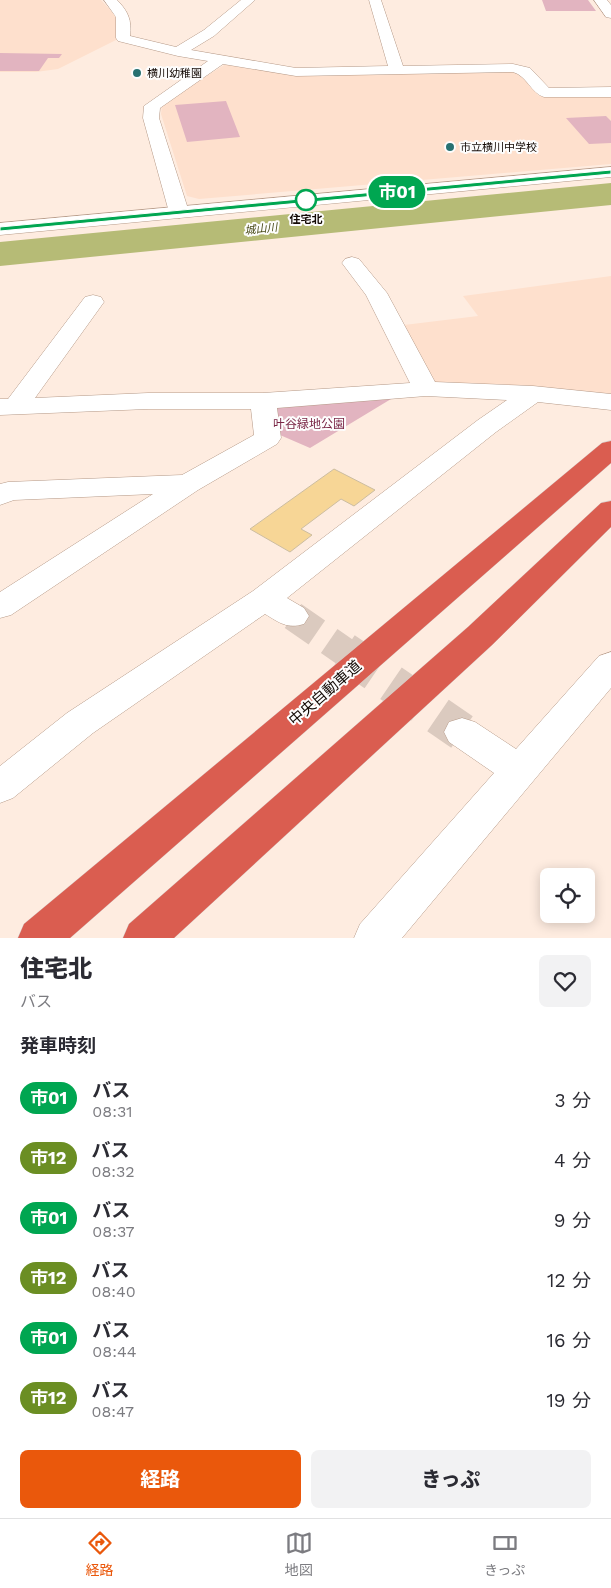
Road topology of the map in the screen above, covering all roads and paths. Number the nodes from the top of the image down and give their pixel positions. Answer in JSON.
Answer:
{"nodes":[{"id":1,"x":110,"y":0,"type":"edge"},
{"id":2,"x":249,"y":0,"type":"edge"},
{"id":3,"x":375,"y":0,"type":"edge"},
{"id":4,"x":600,"y":0,"type":"edge"},
{"id":5,"x":611,"y":14,"type":"edge"},
{"id":6,"x":178,"y":52,"type":"junction"},
{"id":7,"x":221,"y":59,"type":"junction"},
{"id":8,"x":397,"y":71,"type":"junction"},
{"id":9,"x":611,"y":92,"type":"edge"},
{"id":10,"x":611,"y":172,"type":"edge"},
{"id":11,"x":179,"y":212,"type":"junction"},
{"id":12,"x":0,"y":229,"type":"edge"},
{"id":13,"x":352,"y":263,"type":"dead end"},
{"id":14,"x":93,"y":302,"type":"dead end"},
{"id":15,"x":426,"y":389,"type":"junction"},
{"id":16,"x":533,"y":394,"type":"junction"},
{"id":17,"x":263,"y":402,"type":"junction"},
{"id":18,"x":611,"y":402,"type":"edge"},
{"id":19,"x":8,"y":407,"type":"edge"},
{"id":20,"x":611,"y":449,"type":"edge"},
{"id":21,"x":188,"y":484,"type":"junction"},
{"id":22,"x":0,"y":496,"type":"edge"},
{"id":23,"x":611,"y":510,"type":"edge"},
{"id":24,"x":264,"y":599,"type":"junction"},
{"id":25,"x":0,"y":608,"type":"edge"},
{"id":26,"x":292,"y":616,"type":"tunnel mouth"},
{"id":27,"x":611,"y":665,"type":"edge"},
{"id":28,"x":462,"y":732,"type":"tunnel mouth"},
{"id":29,"x":520,"y":771,"type":"junction"},
{"id":30,"x":0,"y":787,"type":"edge"},
{"id":31,"x":39,"y":938,"type":"edge"},
{"id":32,"x":144,"y":938,"type":"edge"},
{"id":33,"x":375,"y":938,"type":"edge"}],
"edges":[{"from":1,"to":6,"type":"street"},
{"from":2,"to":6,"type":"street"},
{"from":3,"to":8,"type":"street"},
{"from":4,"to":5,"type":"street"},
{"from":6,"to":7,"type":"street"},
{"from":7,"to":8,"type":"street"},
{"from":7,"to":11,"type":"street"},
{"from":8,"to":9,"type":"street"},
{"from":10,"to":11,"type":"street"},
{"from":11,"to":12,"type":"street"},
{"from":13,"to":15,"type":"street"},
{"from":14,"to":19,"type":"street"},
{"from":15,"to":16,"type":"street"},
{"from":15,"to":17,"type":"street"},
{"from":16,"to":18,"type":"street"},
{"from":16,"to":24,"type":"street"},
{"from":17,"to":19,"type":"street"},
{"from":17,"to":21,"type":"street"},
{"from":20,"to":31,"type":"highway","name":"中央自動車道"},
{"from":21,"to":22,"type":"street"},
{"from":21,"to":25,"type":"street"},
{"from":23,"to":32,"type":"highway"},
{"from":24,"to":26,"type":"street"},
{"from":24,"to":30,"type":"street"},
{"from":27,"to":29,"type":"street"},
{"from":28,"to":29,"type":"street"},
{"from":29,"to":33,"type":"street"}]}
